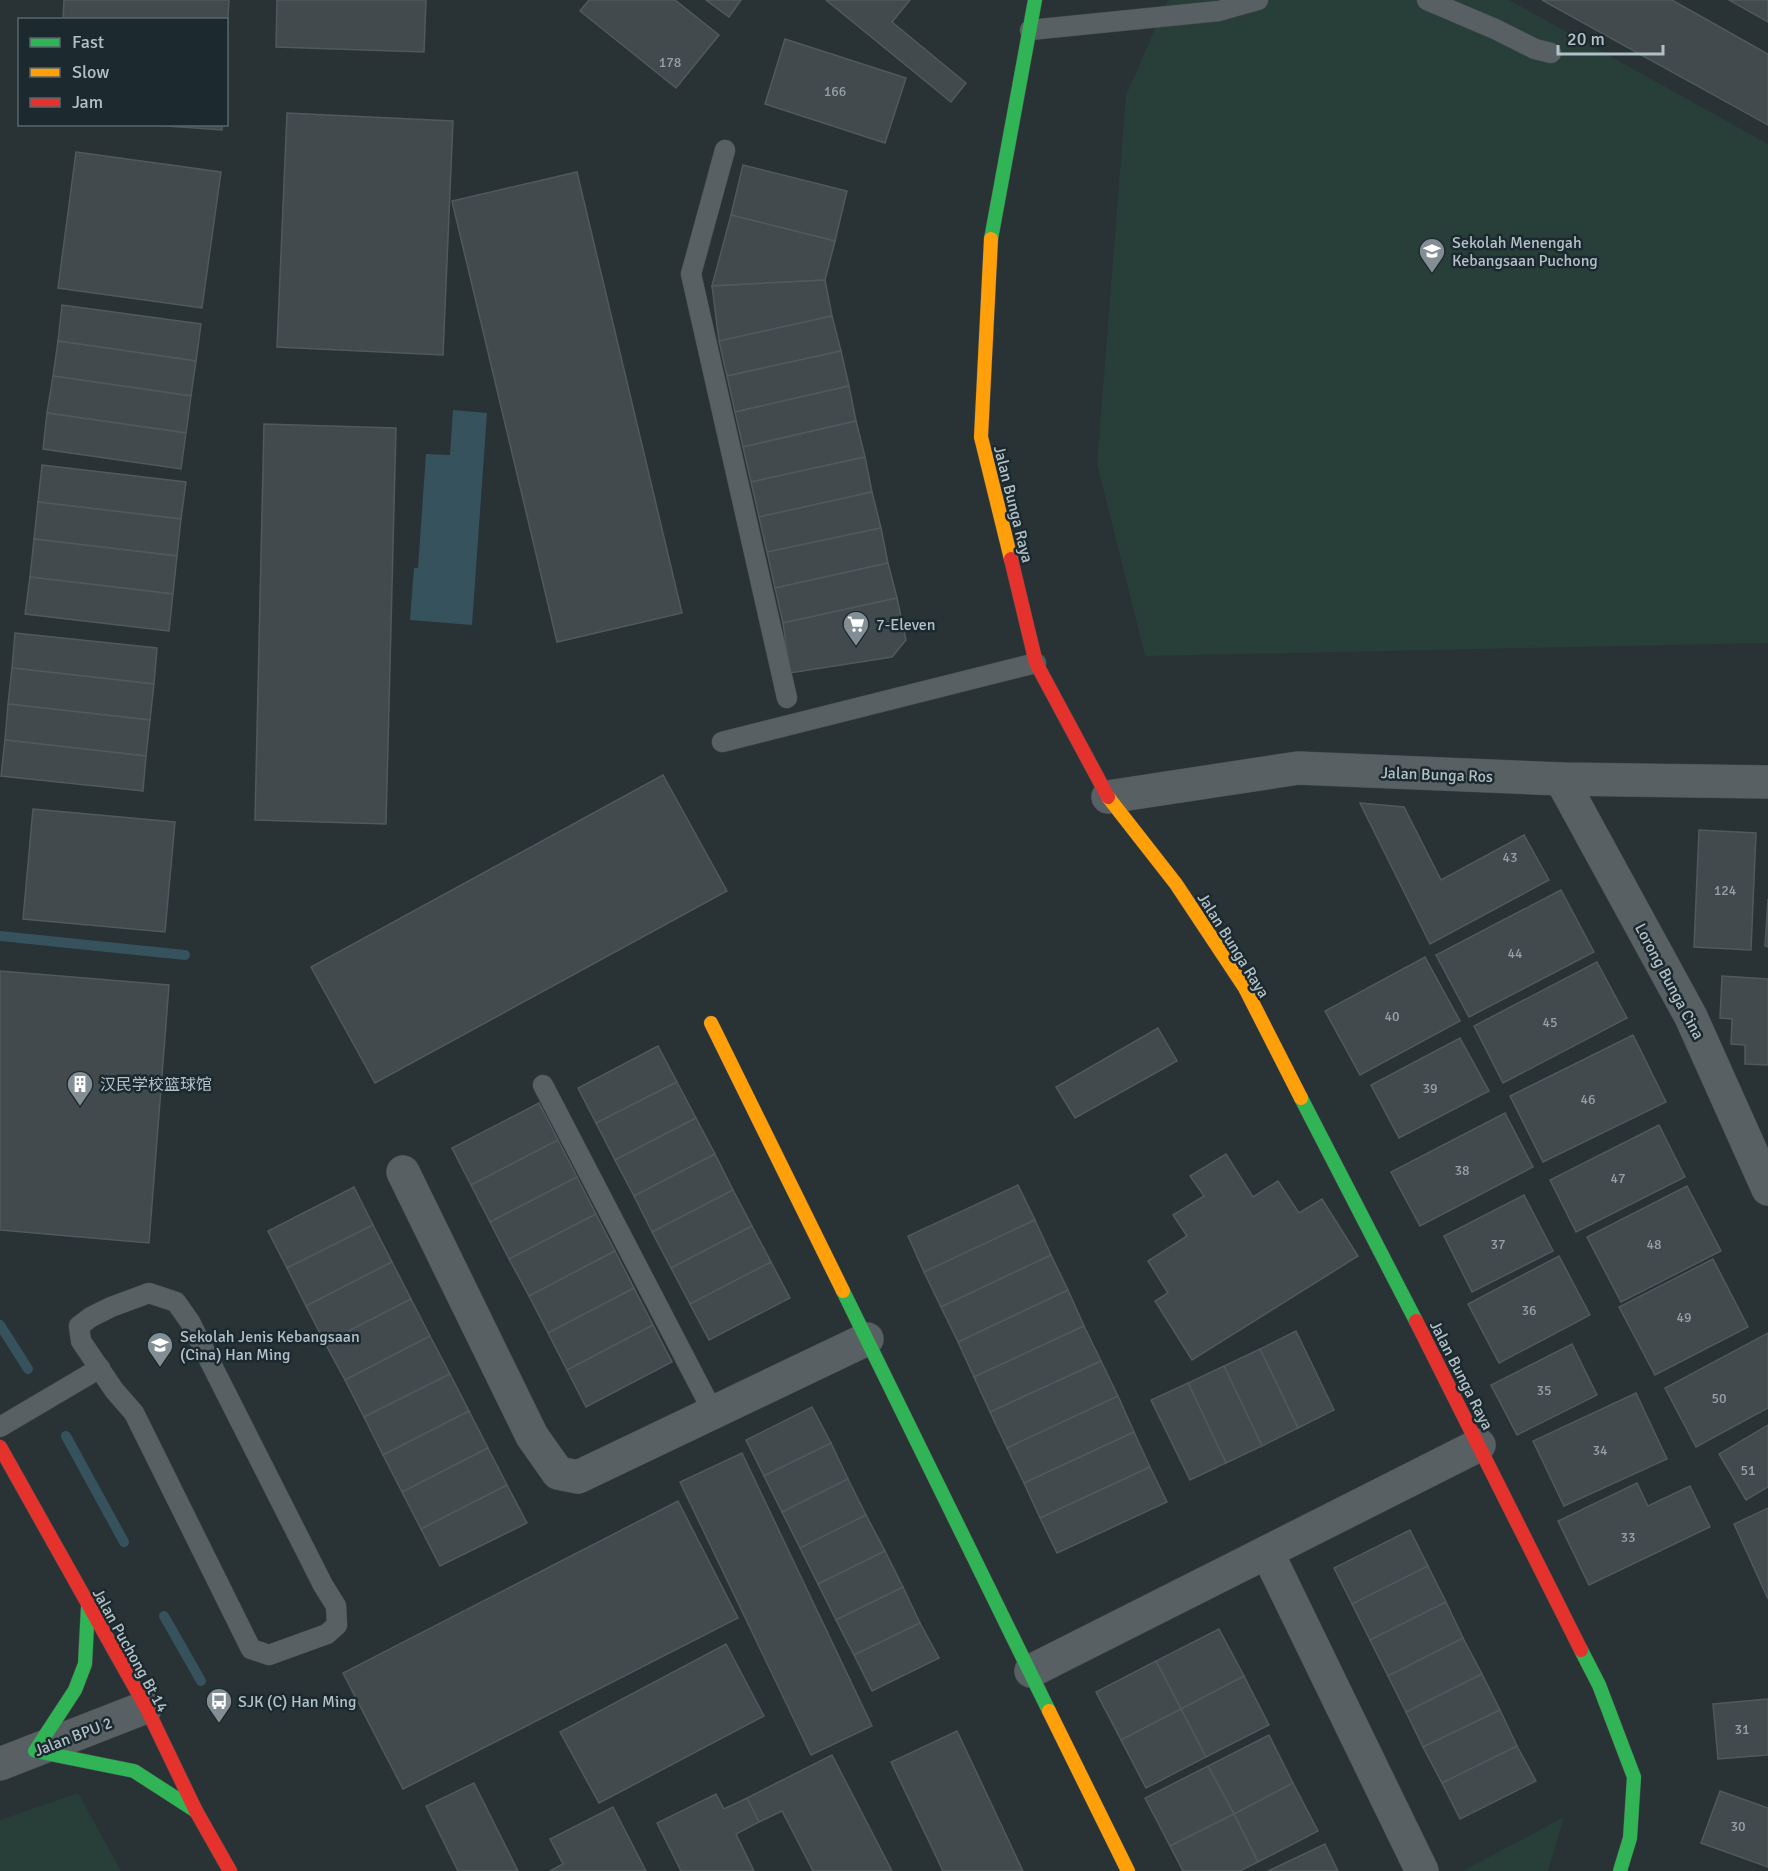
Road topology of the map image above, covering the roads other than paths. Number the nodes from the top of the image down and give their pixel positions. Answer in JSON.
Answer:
{"nodes":[{"id":1,"x":1035,"y":0,"type":"edge"},
{"id":2,"x":1258,"y":0,"type":"edge"},
{"id":3,"x":1428,"y":0,"type":"edge"},
{"id":4,"x":1030,"y":30,"type":"junction"},
{"id":5,"x":1551,"y":53,"type":"dead end"},
{"id":6,"x":725,"y":150,"type":"dead end"},
{"id":7,"x":1036,"y":663,"type":"junction"},
{"id":8,"x":788,"y":699,"type":"dead end"},
{"id":9,"x":722,"y":742,"type":"dead end"},
{"id":10,"x":1561,"y":779,"type":"junction"},
{"id":11,"x":1768,"y":782,"type":"edge"},
{"id":12,"x":1108,"y":796,"type":"junction"},
{"id":13,"x":711,"y":1023,"type":"dead end"},
{"id":14,"x":543,"y":1085,"type":"dead end"},
{"id":15,"x":1758,"y":1144,"type":"edge"},
{"id":16,"x":403,"y":1172,"type":"dead end"},
{"id":17,"x":1768,"y":1189,"type":"edge"},
{"id":18,"x":867,"y":1339,"type":"junction"},
{"id":19,"x":100,"y":1368,"type":"junction"},
{"id":20,"x":714,"y":1412,"type":"junction"},
{"id":21,"x":0,"y":1427,"type":"edge"},
{"id":22,"x":1479,"y":1445,"type":"junction"},
{"id":23,"x":0,"y":1447,"type":"edge"},
{"id":24,"x":1267,"y":1552,"type":"junction"},
{"id":25,"x":88,"y":1607,"type":"junction"},
{"id":26,"x":1031,"y":1671,"type":"junction"},
{"id":27,"x":146,"y":1707,"type":"junction"},
{"id":28,"x":35,"y":1751,"type":"junction"},
{"id":29,"x":0,"y":1764,"type":"edge"},
{"id":30,"x":196,"y":1811,"type":"junction"},
{"id":31,"x":230,"y":1871,"type":"edge"},
{"id":32,"x":1128,"y":1871,"type":"edge"},
{"id":33,"x":1422,"y":1871,"type":"edge"},
{"id":34,"x":1620,"y":1871,"type":"edge"}],
"edges":[{"from":1,"to":4,"type":"street","name":"Jalan Bunga Raya"},
{"from":2,"to":4,"type":"lane"},
{"from":3,"to":5,"type":"lane"},
{"from":4,"to":7,"type":"street","name":"Jalan Bunga Raya"},
{"from":6,"to":8,"type":"lane"},
{"from":7,"to":9,"type":"lane"},
{"from":7,"to":12,"type":"street","name":"Jalan Bunga Raya"},
{"from":10,"to":11,"type":"street","name":"Jalan Bunga Ros"},
{"from":10,"to":12,"type":"street","name":"Jalan Bunga Ros"},
{"from":10,"to":15,"type":"street","name":"Lorong Bunga Cina"},
{"from":12,"to":22,"type":"street","name":"Jalan Bunga Raya"},
{"from":13,"to":18,"type":"street"},
{"from":14,"to":20,"type":"lane"},
{"from":15,"to":17,"type":"street","name":"Lorong Bunga Cina"},
{"from":16,"to":20,"type":"street"},
{"from":18,"to":20,"type":"street"},
{"from":18,"to":26,"type":"street"},
{"from":19,"to":19,"type":"lane"},
{"from":19,"to":21,"type":"lane"},
{"from":22,"to":24,"type":"street"},
{"from":22,"to":34,"type":"street","name":"Jalan Bunga Raya"},
{"from":23,"to":25,"type":"street","name":"Jalan Puchong Bt 14"},
{"from":24,"to":26,"type":"street"},
{"from":24,"to":33,"type":"street"},
{"from":25,"to":27,"type":"street","name":"Jalan Puchong Bt 14"},
{"from":25,"to":28,"type":"street"},
{"from":26,"to":32,"type":"street"},
{"from":27,"to":28,"type":"street","name":"Jalan BPU 2"},
{"from":27,"to":30,"type":"street","name":"Jalan Puchong Bt 14"},
{"from":28,"to":29,"type":"street","name":"Jalan BPU 2"},
{"from":28,"to":30,"type":"street"},
{"from":30,"to":31,"type":"street","name":"Jalan Puchong Bt 14"}]}
